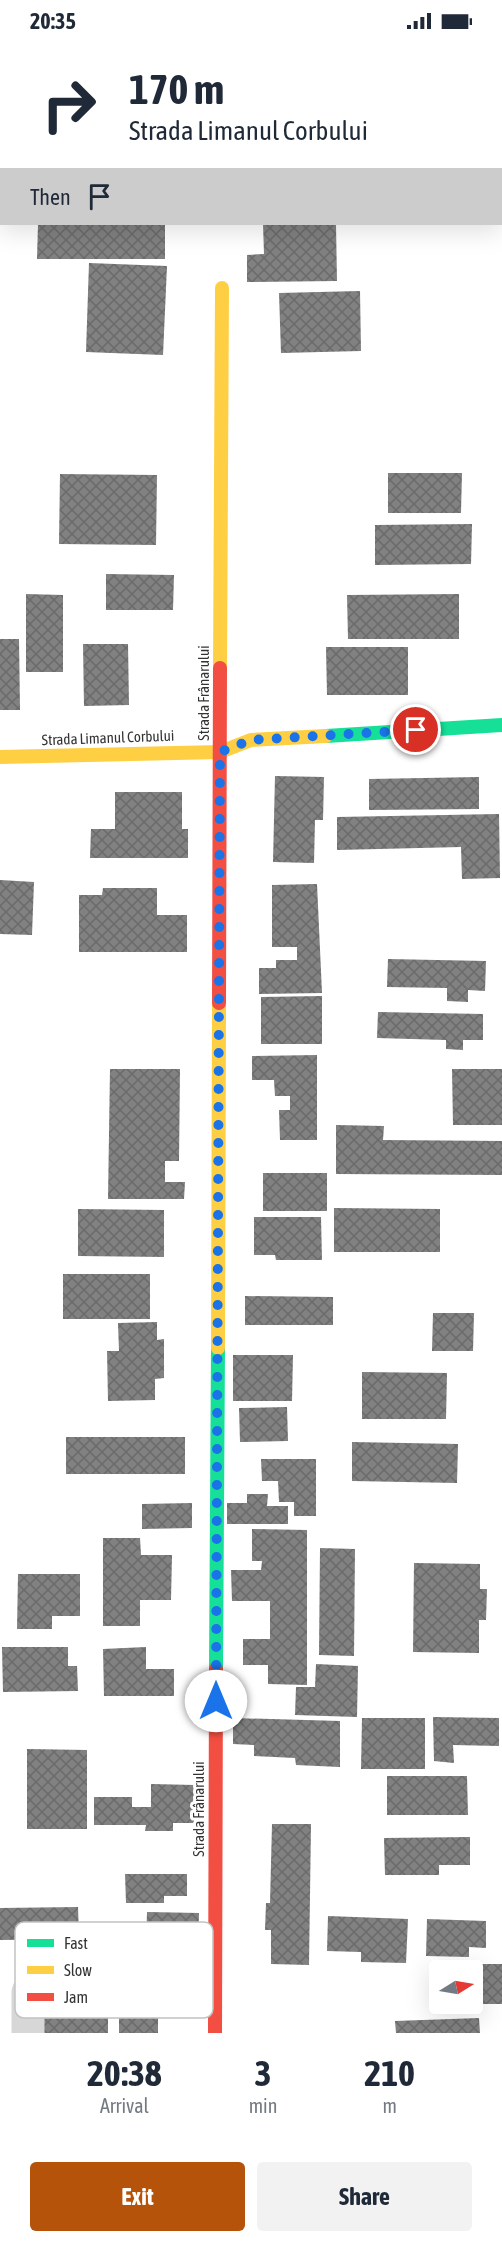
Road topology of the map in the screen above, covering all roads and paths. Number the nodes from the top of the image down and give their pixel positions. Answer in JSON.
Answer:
{"nodes":[{"id":1,"x":222,"y":288,"type":"dead end"},
{"id":2,"x":502,"y":724,"type":"edge"},
{"id":3,"x":220,"y":752,"type":"junction"},
{"id":4,"x":0,"y":757,"type":"edge"},
{"id":5,"x":214,"y":2033,"type":"edge"}],
"edges":[{"from":1,"to":3,"type":"street","name":"Strada Frânarului"},
{"from":2,"to":3,"type":"street","name":"Strada Limanul Corbului"},
{"from":3,"to":4,"type":"street","name":"Strada Limanul Corbului"},
{"from":3,"to":5,"type":"street","name":"Strada Frânarului"}]}
